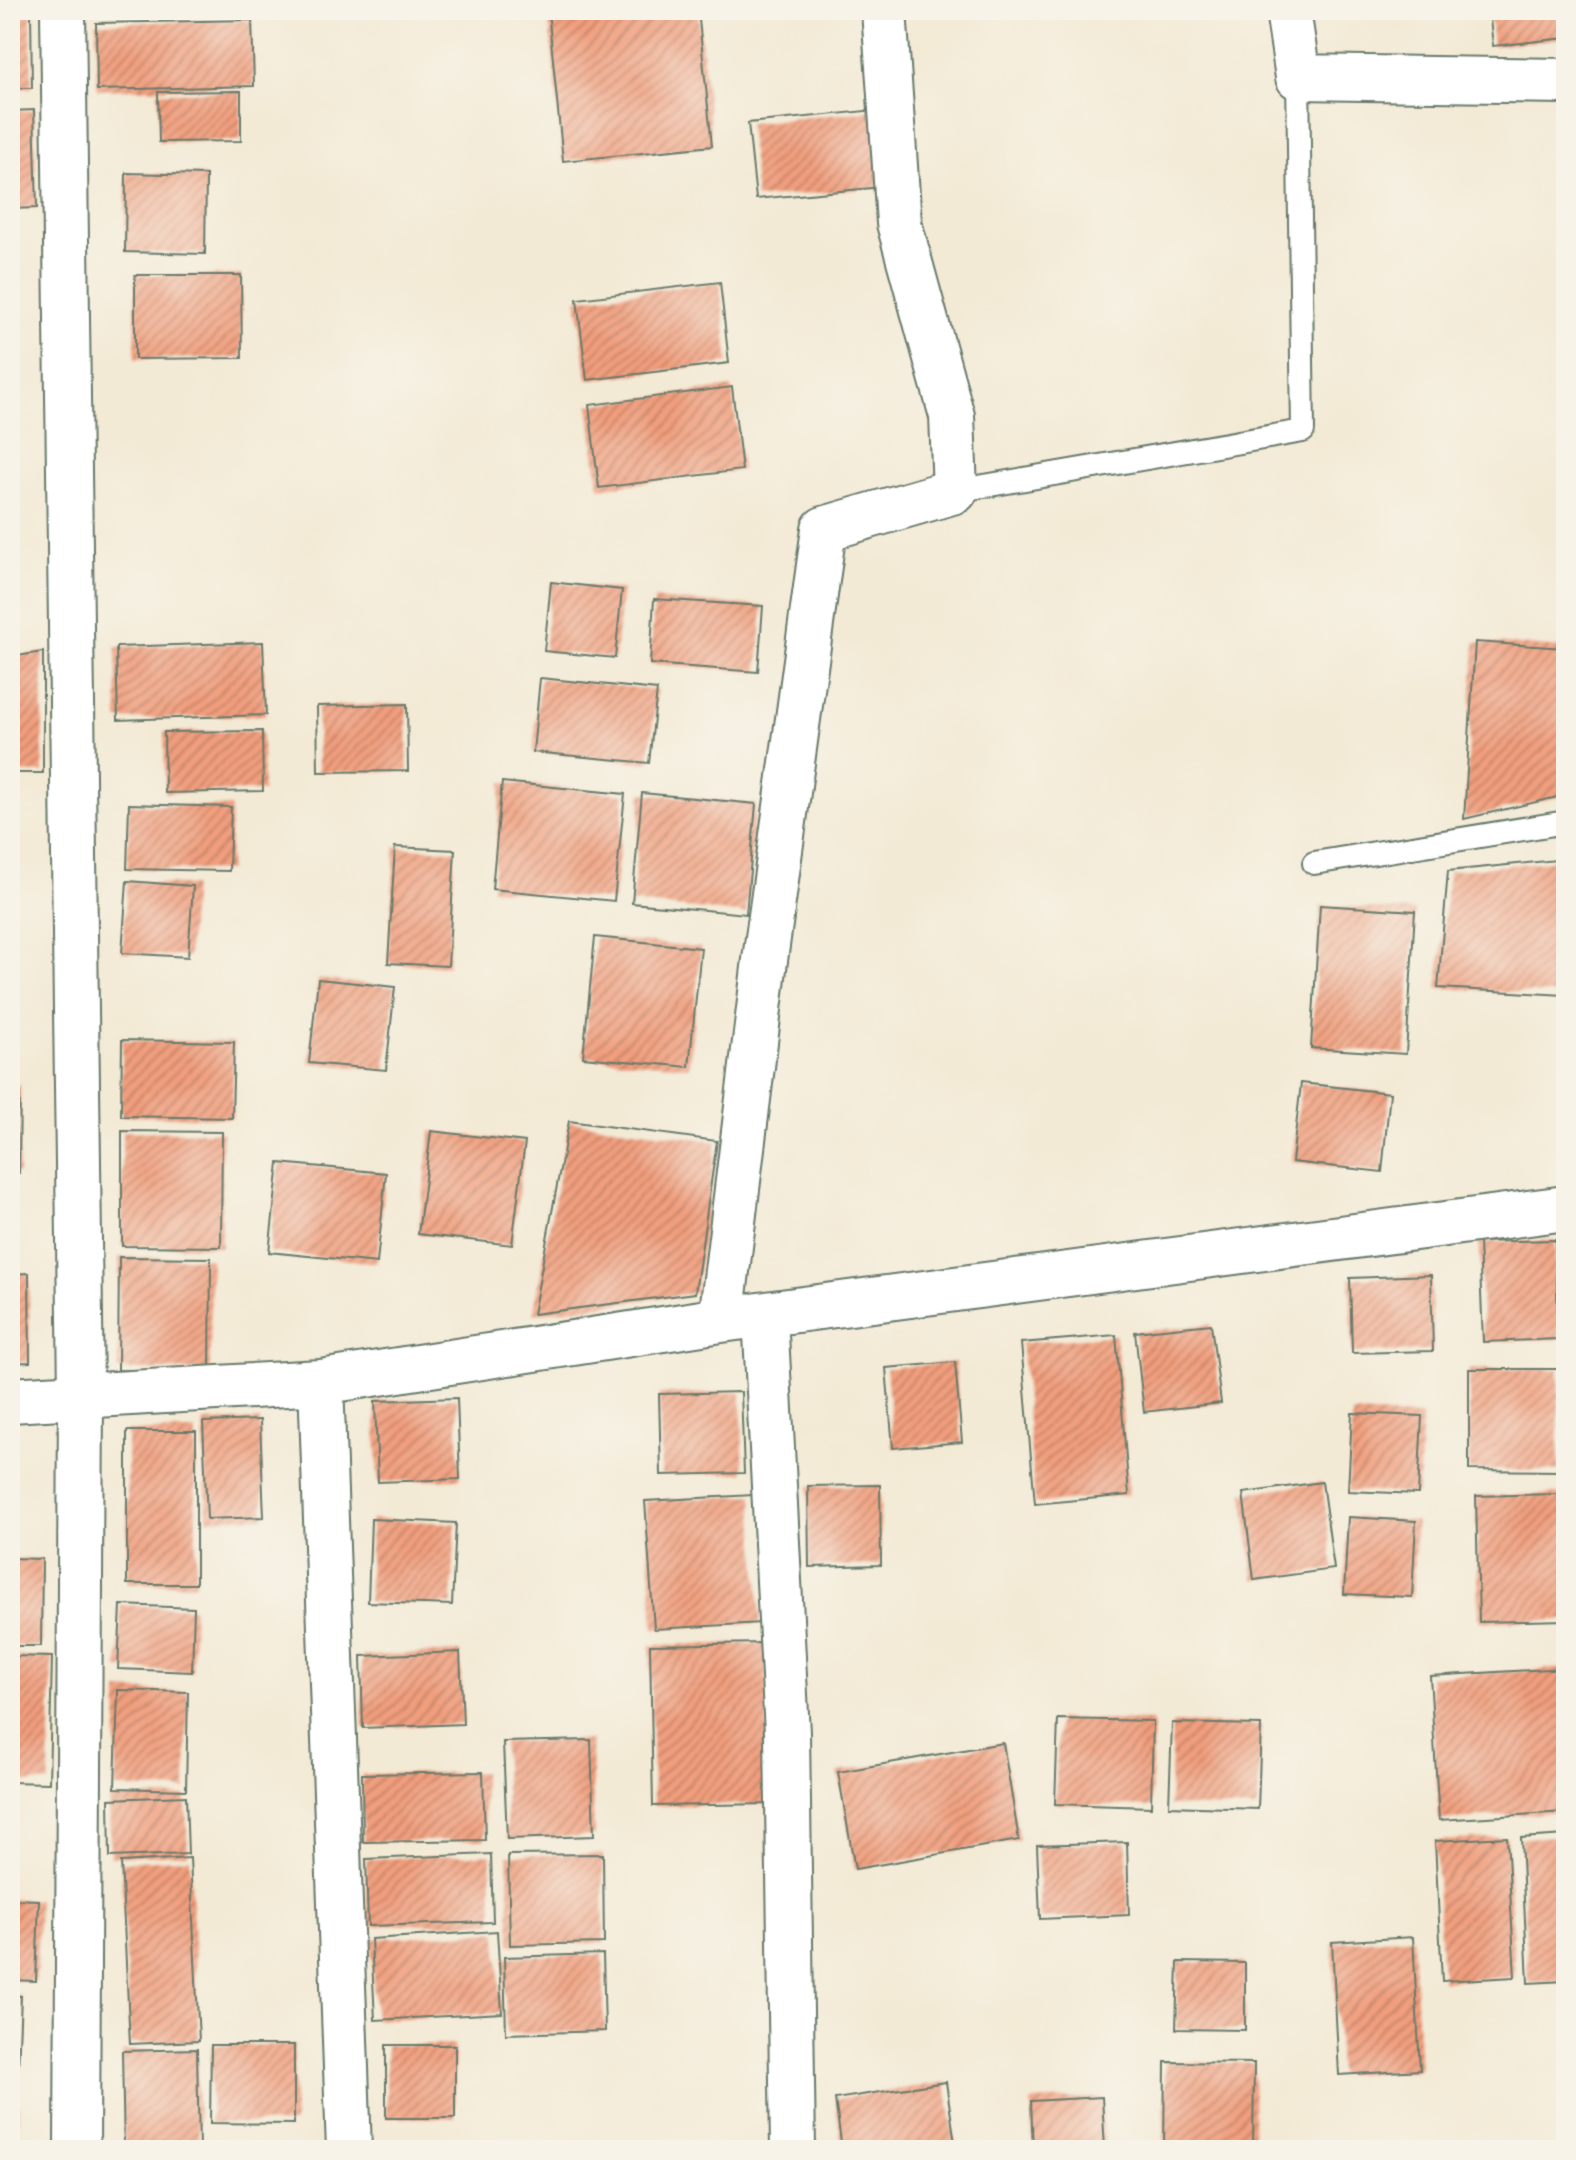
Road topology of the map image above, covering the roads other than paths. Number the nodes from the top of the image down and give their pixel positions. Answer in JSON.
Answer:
{"nodes":[{"id":1,"x":63,"y":10,"type":"edge"},
{"id":2,"x":884,"y":10,"type":"edge"},
{"id":3,"x":1288,"y":10,"type":"edge"},
{"id":4,"x":1298,"y":77,"type":"junction"},
{"id":5,"x":1566,"y":81,"type":"edge"},
{"id":6,"x":955,"y":491,"type":"junction"},
{"id":7,"x":1566,"y":822,"type":"edge"},
{"id":8,"x":1314,"y":863,"type":"dead end"},
{"id":9,"x":1566,"y":1208,"type":"edge"},
{"id":10,"x":765,"y":1315,"type":"junction"},
{"id":11,"x":721,"y":1320,"type":"junction"},
{"id":12,"x":321,"y":1382,"type":"junction"},
{"id":13,"x":81,"y":1394,"type":"junction"},
{"id":14,"x":10,"y":1400,"type":"edge"},
{"id":15,"x":77,"y":2150,"type":"edge"},
{"id":16,"x":349,"y":2150,"type":"edge"},
{"id":17,"x":793,"y":2150,"type":"edge"}],
"edges":[{"from":1,"to":13,"type":"street"},
{"from":2,"to":6,"type":"street"},
{"from":3,"to":4,"type":"street"},
{"from":4,"to":5,"type":"street"},
{"from":4,"to":6,"type":"lane"},
{"from":6,"to":11,"type":"street"},
{"from":7,"to":8,"type":"lane"},
{"from":9,"to":10,"type":"street"},
{"from":10,"to":11,"type":"street"},
{"from":10,"to":17,"type":"street"},
{"from":11,"to":12,"type":"street"},
{"from":12,"to":13,"type":"street"},
{"from":12,"to":16,"type":"street"},
{"from":13,"to":14,"type":"street"},
{"from":13,"to":15,"type":"street"}]}
